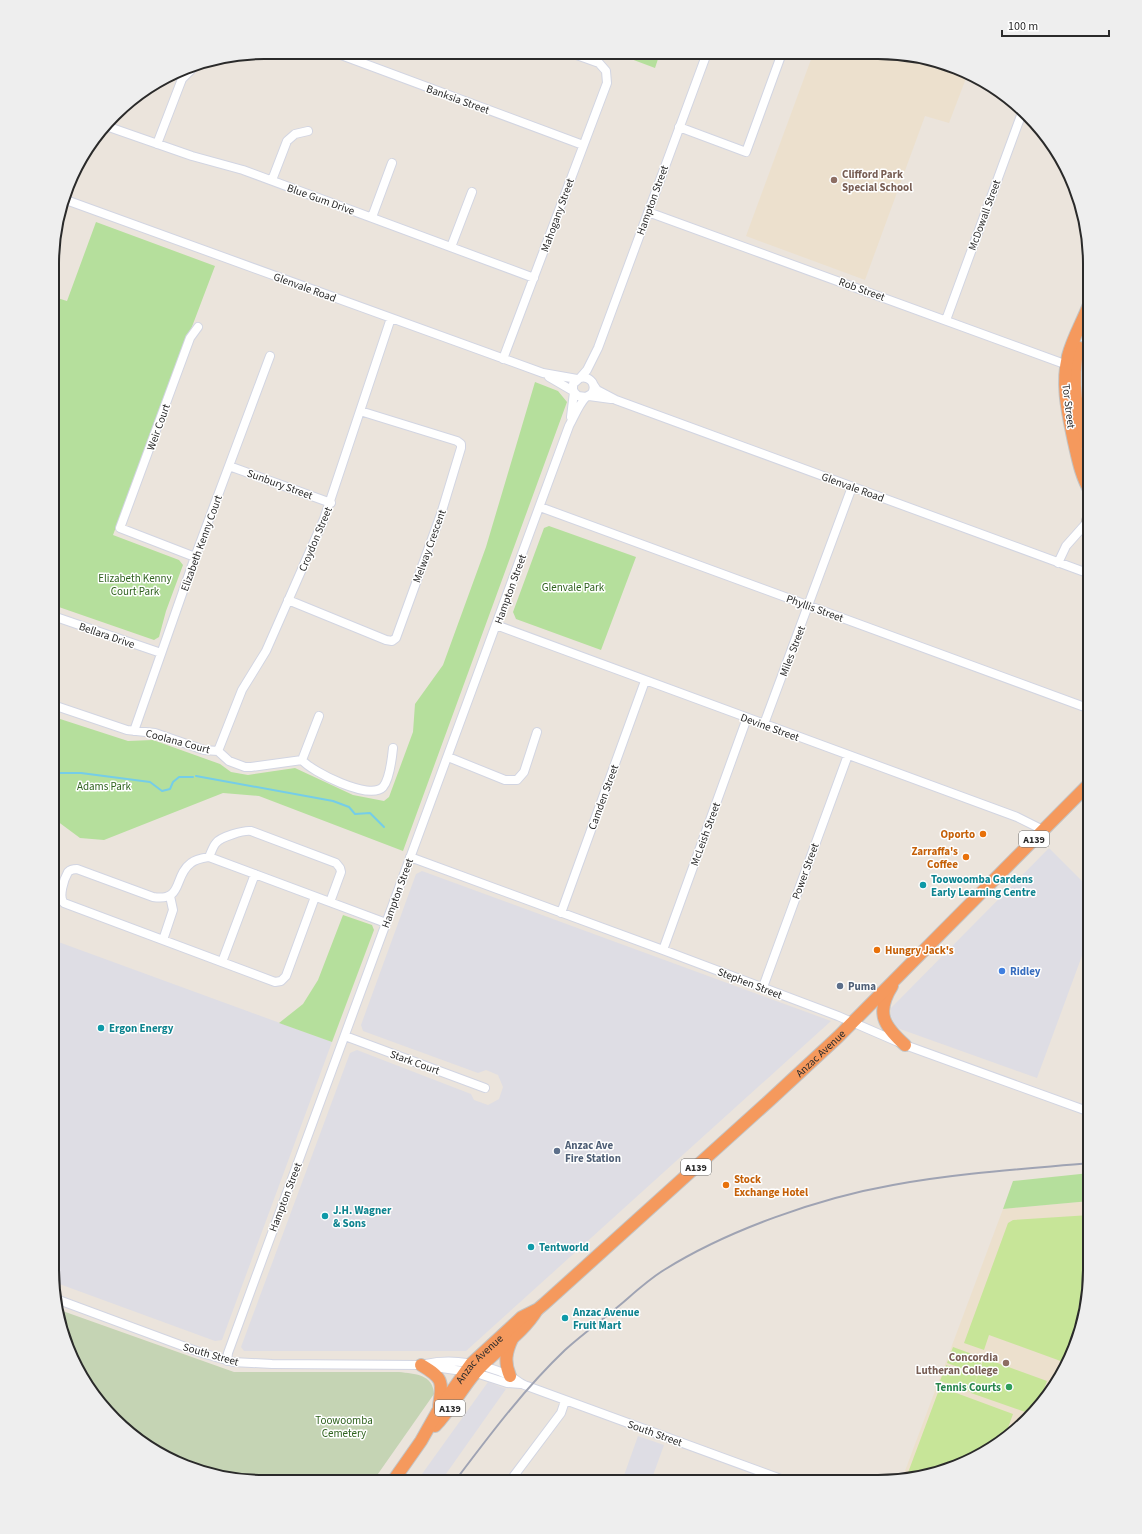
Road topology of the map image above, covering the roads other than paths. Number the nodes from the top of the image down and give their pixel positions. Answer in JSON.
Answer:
{"nodes":[{"id":1,"x":352,"y":59,"type":"edge"},
{"id":2,"x":588,"y":59,"type":"edge"},
{"id":3,"x":705,"y":59,"type":"edge"},
{"id":4,"x":780,"y":59,"type":"edge"},
{"id":5,"x":187,"y":74,"type":"edge"},
{"id":6,"x":1021,"y":117,"type":"edge"},
{"id":7,"x":679,"y":127,"type":"junction"},
{"id":8,"x":111,"y":128,"type":"edge"},
{"id":9,"x":308,"y":131,"type":"dead end"},
{"id":10,"x":157,"y":144,"type":"junction"},
{"id":11,"x":583,"y":145,"type":"junction"},
{"id":12,"x":392,"y":163,"type":"dead end"},
{"id":13,"x":272,"y":180,"type":"junction"},
{"id":14,"x":472,"y":192,"type":"dead end"},
{"id":15,"x":69,"y":201,"type":"edge"},
{"id":16,"x":648,"y":212,"type":"junction"},
{"id":17,"x":372,"y":217,"type":"junction"},
{"id":18,"x":451,"y":247,"type":"junction"},
{"id":19,"x":534,"y":278,"type":"junction"},
{"id":20,"x":391,"y":318,"type":"junction"},
{"id":21,"x":946,"y":320,"type":"junction"},
{"id":22,"x":1083,"y":321,"type":"edge"},
{"id":23,"x":198,"y":328,"type":"dead end"},
{"id":24,"x":598,"y":348,"type":"junction"},
{"id":25,"x":270,"y":356,"type":"dead end"},
{"id":26,"x":503,"y":359,"type":"junction"},
{"id":27,"x":1071,"y":366,"type":"junction"},
{"id":28,"x":543,"y":373,"type":"junction"},
{"id":29,"x":578,"y":378,"type":"junction"},
{"id":30,"x":592,"y":382,"type":"junction"},
{"id":31,"x":574,"y":392,"type":"junction"},
{"id":32,"x":588,"y":397,"type":"junction"},
{"id":33,"x":616,"y":400,"type":"junction"},
{"id":34,"x":360,"y":411,"type":"junction"},
{"id":35,"x":1083,"y":421,"type":"edge"},
{"id":36,"x":569,"y":426,"type":"junction"},
{"id":37,"x":229,"y":466,"type":"junction"},
{"id":38,"x":1083,"y":474,"type":"edge"},
{"id":39,"x":852,"y":487,"type":"junction"},
{"id":40,"x":331,"y":503,"type":"junction"},
{"id":41,"x":540,"y":507,"type":"junction"},
{"id":42,"x":1083,"y":528,"type":"edge"},
{"id":43,"x":195,"y":557,"type":"junction"},
{"id":44,"x":1058,"y":563,"type":"junction"},
{"id":45,"x":1083,"y":572,"type":"edge"},
{"id":46,"x":288,"y":600,"type":"junction"},
{"id":47,"x":809,"y":606,"type":"junction"},
{"id":48,"x":59,"y":618,"type":"edge"},
{"id":49,"x":496,"y":625,"type":"junction"},
{"id":50,"x":161,"y":653,"type":"junction"},
{"id":51,"x":645,"y":681,"type":"junction"},
{"id":52,"x":1083,"y":706,"type":"edge"},
{"id":53,"x":59,"y":707,"type":"edge"},
{"id":54,"x":319,"y":716,"type":"dead end"},
{"id":55,"x":747,"y":718,"type":"junction"},
{"id":56,"x":764,"y":724,"type":"junction"},
{"id":57,"x":134,"y":731,"type":"junction"},
{"id":58,"x":537,"y":732,"type":"dead end"},
{"id":59,"x":393,"y":748,"type":"dead end"},
{"id":60,"x":218,"y":751,"type":"junction"},
{"id":61,"x":848,"y":755,"type":"junction"},
{"id":62,"x":448,"y":757,"type":"junction"},
{"id":63,"x":302,"y":760,"type":"junction"},
{"id":64,"x":1083,"y":790,"type":"edge"},
{"id":65,"x":1043,"y":830,"type":"junction"},
{"id":66,"x":209,"y":857,"type":"junction"},
{"id":67,"x":410,"y":857,"type":"junction"},
{"id":68,"x":255,"y":874,"type":"junction"},
{"id":69,"x":170,"y":896,"type":"junction"},
{"id":70,"x":315,"y":896,"type":"junction"},
{"id":71,"x":330,"y":902,"type":"junction"},
{"id":72,"x":561,"y":913,"type":"junction"},
{"id":73,"x":386,"y":923,"type":"junction"},
{"id":74,"x":163,"y":940,"type":"junction"},
{"id":75,"x":663,"y":950,"type":"junction"},
{"id":76,"x":222,"y":962,"type":"junction"},
{"id":77,"x":899,"y":974,"type":"junction"},
{"id":78,"x":763,"y":987,"type":"junction"},
{"id":79,"x":852,"y":1023,"type":"junction"},
{"id":80,"x":345,"y":1036,"type":"junction"},
{"id":81,"x":905,"y":1045,"type":"junction"},
{"id":82,"x":485,"y":1088,"type":"dead end"},
{"id":83,"x":1083,"y":1109,"type":"edge"},
{"id":84,"x":62,"y":1302,"type":"edge"},
{"id":85,"x":538,"y":1309,"type":"junction"},
{"id":86,"x":512,"y":1338,"type":"junction"},
{"id":87,"x":227,"y":1361,"type":"junction"},
{"id":88,"x":421,"y":1365,"type":"junction"},
{"id":89,"x":473,"y":1368,"type":"junction"},
{"id":90,"x":510,"y":1376,"type":"junction"},
{"id":91,"x":521,"y":1384,"type":"junction"},
{"id":92,"x":566,"y":1400,"type":"junction"},
{"id":93,"x":439,"y":1409,"type":"junction"},
{"id":94,"x":421,"y":1441,"type":"junction"},
{"id":95,"x":397,"y":1475,"type":"edge"},
{"id":96,"x":514,"y":1475,"type":"edge"},
{"id":97,"x":770,"y":1475,"type":"edge"}],
"edges":[{"from":1,"to":11,"type":"street","name":"Banksia Street"},
{"from":2,"to":11,"type":"street","name":"Mahogany Street"},
{"from":3,"to":7,"type":"street","name":"Hampton Street"},
{"from":4,"to":7,"type":"street"},
{"from":5,"to":10,"type":"street"},
{"from":6,"to":21,"type":"street","name":"McDowall Street"},
{"from":7,"to":16,"type":"street","name":"Hampton Street"},
{"from":8,"to":10,"type":"street","name":"Blue Gum Drive"},
{"from":9,"to":13,"type":"street"},
{"from":10,"to":13,"type":"street","name":"Blue Gum Drive"},
{"from":11,"to":19,"type":"street","name":"Mahogany Street"},
{"from":12,"to":17,"type":"street"},
{"from":13,"to":17,"type":"street","name":"Blue Gum Drive"},
{"from":14,"to":18,"type":"street"},
{"from":15,"to":20,"type":"street","name":"Glenvale Road"},
{"from":16,"to":21,"type":"street","name":"Rob Street"},
{"from":16,"to":24,"type":"street","name":"Hampton Street"},
{"from":17,"to":18,"type":"street","name":"Blue Gum Drive"},
{"from":18,"to":19,"type":"street","name":"Blue Gum Drive"},
{"from":19,"to":26,"type":"street","name":"Mahogany Street"},
{"from":20,"to":26,"type":"street","name":"Glenvale Road"},
{"from":20,"to":34,"type":"street","name":"Croydon Street"},
{"from":21,"to":27,"type":"street","name":"Rob Street"},
{"from":22,"to":27,"type":"highway","name":"Tor Street"},
{"from":23,"to":43,"type":"street","name":"Weir Court"},
{"from":24,"to":29,"type":"street","name":"Hampton Street"},
{"from":24,"to":30,"type":"street","name":"Hampton Street"},
{"from":25,"to":37,"type":"street","name":"Elizabeth Kenny Court"},
{"from":26,"to":28,"type":"street","name":"Glenvale Road"},
{"from":27,"to":35,"type":"highway","name":"Tor Street"},
{"from":27,"to":38,"type":"highway","name":"Tor Street"},
{"from":28,"to":29,"type":"street","name":"Glenvale Road"},
{"from":28,"to":31,"type":"street","name":"Glenvale Road"},
{"from":29,"to":30,"type":"street"},
{"from":29,"to":31,"type":"street"},
{"from":30,"to":32,"type":"street"},
{"from":30,"to":33,"type":"street","name":"Glenvale Road"},
{"from":31,"to":32,"type":"street"},
{"from":31,"to":36,"type":"street","name":"Hampton Street"},
{"from":32,"to":33,"type":"street","name":"Glenvale Road"},
{"from":32,"to":36,"type":"street","name":"Hampton Street"},
{"from":33,"to":39,"type":"street","name":"Glenvale Road"},
{"from":34,"to":40,"type":"street","name":"Croydon Street"},
{"from":34,"to":46,"type":"street","name":"Melway Crescent"},
{"from":36,"to":41,"type":"street","name":"Hampton Street"},
{"from":37,"to":40,"type":"street","name":"Sunbury Street"},
{"from":37,"to":43,"type":"street","name":"Elizabeth Kenny Court"},
{"from":39,"to":44,"type":"street","name":"Glenvale Road"},
{"from":39,"to":47,"type":"street","name":"Miles Street"},
{"from":40,"to":46,"type":"street","name":"Croydon Street"},
{"from":41,"to":47,"type":"street","name":"Phyllis Street"},
{"from":41,"to":49,"type":"street","name":"Hampton Street"},
{"from":42,"to":44,"type":"street"},
{"from":43,"to":50,"type":"street","name":"Elizabeth Kenny Court"},
{"from":44,"to":45,"type":"street","name":"Glenvale Road"},
{"from":46,"to":60,"type":"street","name":"Croydon Street"},
{"from":47,"to":52,"type":"street","name":"Phyllis Street"},
{"from":47,"to":56,"type":"street","name":"Miles Street"},
{"from":48,"to":50,"type":"street","name":"Bellara Drive"},
{"from":49,"to":51,"type":"street","name":"Devine Street"},
{"from":49,"to":62,"type":"street","name":"Hampton Street"},
{"from":50,"to":57,"type":"street","name":"Elizabeth Kenny Court"},
{"from":51,"to":55,"type":"street","name":"Devine Street"},
{"from":51,"to":72,"type":"street","name":"Camden Street"},
{"from":53,"to":57,"type":"street","name":"Coolana Court"},
{"from":54,"to":63,"type":"street"},
{"from":55,"to":56,"type":"street","name":"Devine Street"},
{"from":55,"to":75,"type":"street","name":"McLeish Street"},
{"from":56,"to":61,"type":"street","name":"Devine Street"},
{"from":57,"to":60,"type":"street","name":"Coolana Court"},
{"from":58,"to":62,"type":"street"},
{"from":59,"to":63,"type":"street"},
{"from":60,"to":63,"type":"street","name":"Coolana Court"},
{"from":61,"to":65,"type":"street","name":"Devine Street"},
{"from":61,"to":78,"type":"street","name":"Power Street"},
{"from":62,"to":67,"type":"street","name":"Hampton Street"},
{"from":64,"to":65,"type":"highway","name":"Anzac Avenue","number":"A139"},
{"from":65,"to":77,"type":"highway","name":"Anzac Avenue","number":"A139"},
{"from":66,"to":68,"type":"street"},
{"from":66,"to":69,"type":"street"},
{"from":66,"to":71,"type":"street"},
{"from":67,"to":72,"type":"street","name":"Stephen Street"},
{"from":67,"to":73,"type":"street","name":"Hampton Street"},
{"from":68,"to":70,"type":"street"},
{"from":68,"to":76,"type":"street"},
{"from":69,"to":74,"type":"street"},
{"from":69,"to":74,"type":"street"},
{"from":70,"to":71,"type":"street"},
{"from":70,"to":76,"type":"street"},
{"from":71,"to":73,"type":"street"},
{"from":72,"to":75,"type":"street","name":"Stephen Street"},
{"from":73,"to":80,"type":"street","name":"Hampton Street"},
{"from":74,"to":76,"type":"street"},
{"from":75,"to":78,"type":"street","name":"Stephen Street"},
{"from":77,"to":79,"type":"highway","name":"Anzac Avenue","number":"A139"},
{"from":77,"to":81,"type":"highway"},
{"from":78,"to":79,"type":"street","name":"Stephen Street"},
{"from":79,"to":81,"type":"street","name":"Stephen Street"},
{"from":79,"to":85,"type":"highway","name":"Anzac Avenue","number":"A139"},
{"from":80,"to":82,"type":"street","name":"Stark Court"},
{"from":80,"to":87,"type":"street","name":"Hampton Street"},
{"from":81,"to":83,"type":"street","name":"Stephen Street"},
{"from":84,"to":87,"type":"street","name":"South Street"},
{"from":85,"to":86,"type":"highway","name":"Anzac Avenue","number":"A139"},
{"from":85,"to":89,"type":"highway","name":"Anzac Avenue","number":"A139"},
{"from":86,"to":89,"type":"highway","name":"Anzac Avenue","number":"A139"},
{"from":86,"to":90,"type":"highway"},
{"from":87,"to":88,"type":"street","name":"South Street"},
{"from":88,"to":89,"type":"street","name":"South Street"},
{"from":88,"to":93,"type":"highway"},
{"from":89,"to":90,"type":"street","name":"South Street"},
{"from":89,"to":91,"type":"street","name":"South Street"},
{"from":89,"to":93,"type":"highway","name":"Anzac Avenue","number":"A139"},
{"from":89,"to":94,"type":"highway","name":"Anzac Avenue","number":"A139"},
{"from":90,"to":91,"type":"street","name":"South Street"},
{"from":91,"to":92,"type":"street","name":"South Street"},
{"from":92,"to":96,"type":"street"},
{"from":92,"to":97,"type":"street","name":"South Street"},
{"from":93,"to":94,"type":"highway","name":"Anzac Avenue","number":"A139"},
{"from":94,"to":95,"type":"highway","name":"Anzac Avenue","number":"A139"}]}
